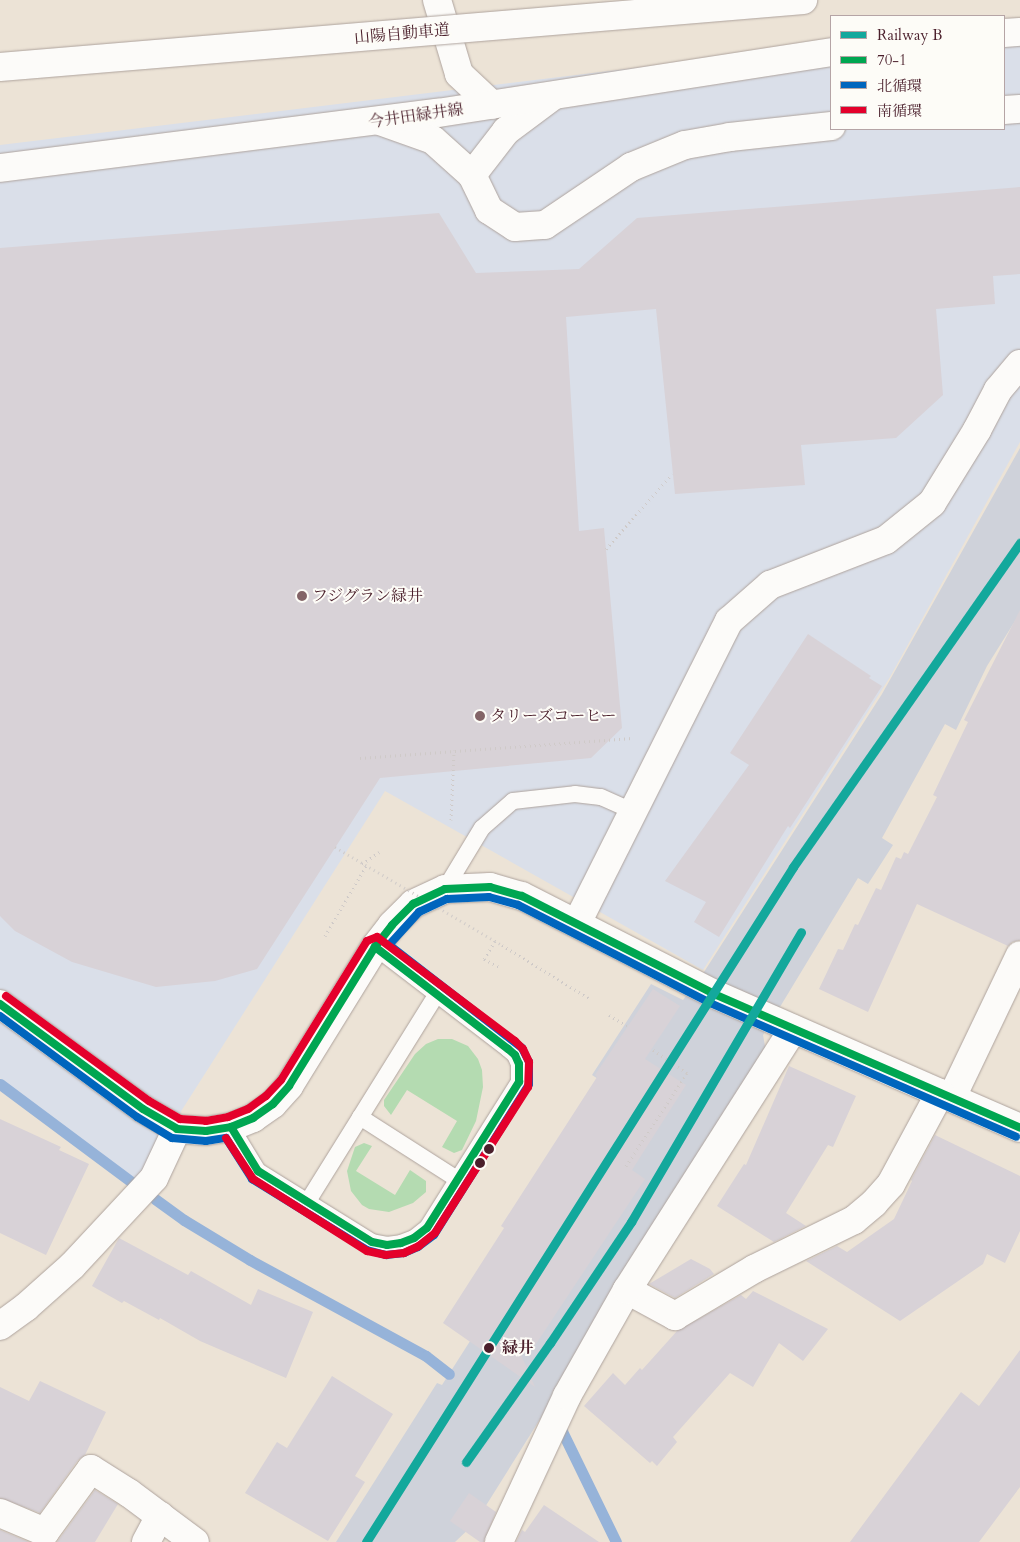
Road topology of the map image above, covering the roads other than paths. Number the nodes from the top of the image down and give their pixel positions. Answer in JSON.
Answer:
{"nodes":[{"id":1,"x":437,"y":0,"type":"edge"},
{"id":2,"x":803,"y":0,"type":"edge"},
{"id":3,"x":1020,"y":32,"type":"edge"},
{"id":4,"x":1005,"y":33,"type":"edge"},
{"id":5,"x":830,"y":52,"type":"edge"},
{"id":6,"x":0,"y":67,"type":"edge"},
{"id":7,"x":459,"y":74,"type":"junction"},
{"id":8,"x":553,"y":96,"type":"junction"},
{"id":9,"x":492,"y":105,"type":"junction"},
{"id":10,"x":1020,"y":109,"type":"edge"},
{"id":11,"x":1005,"y":110,"type":"edge"},
{"id":12,"x":438,"y":113,"type":"junction"},
{"id":13,"x":380,"y":121,"type":"junction"},
{"id":14,"x":830,"y":126,"type":"edge"},
{"id":15,"x":0,"y":168,"type":"edge"},
{"id":16,"x":472,"y":175,"type":"junction"},
{"id":17,"x":1020,"y":364,"type":"edge"},
{"id":18,"x":633,"y":811,"type":"junction"},
{"id":19,"x":445,"y":889,"type":"junction"},
{"id":20,"x":577,"y":923,"type":"junction"},
{"id":21,"x":375,"y":947,"type":"junction"},
{"id":22,"x":1020,"y":956,"type":"edge"},
{"id":23,"x":436,"y":995,"type":"junction"},
{"id":24,"x":0,"y":1004,"type":"edge"},
{"id":25,"x":793,"y":1029,"type":"junction"},
{"id":26,"x":946,"y":1095,"type":"junction"},
{"id":27,"x":360,"y":1117,"type":"junction"},
{"id":28,"x":231,"y":1127,"type":"junction"},
{"id":29,"x":1020,"y":1128,"type":"edge"},
{"id":30,"x":177,"y":1129,"type":"junction"},
{"id":31,"x":457,"y":1179,"type":"junction"},
{"id":32,"x":308,"y":1201,"type":"junction"},
{"id":33,"x":627,"y":1290,"type":"junction"},
{"id":34,"x":0,"y":1326,"type":"edge"},
{"id":35,"x":0,"y":1513,"type":"edge"},
{"id":36,"x":160,"y":1516,"type":"junction"},
{"id":37,"x":146,"y":1542,"type":"edge"},
{"id":38,"x":195,"y":1542,"type":"edge"},
{"id":39,"x":499,"y":1542,"type":"edge"}],
"edges":[{"from":1,"to":7,"type":"main road"},
{"from":2,"to":6,"type":"main road","name":"山陽自動車道","bridge":true},
{"from":3,"to":4,"type":"main road"},
{"from":5,"to":8,"type":"main road","name":"今井田緑井線"},
{"from":7,"to":9,"type":"main road"},
{"from":7,"to":12,"type":"main road"},
{"from":8,"to":9,"type":"main road","name":"今井田緑井線"},
{"from":8,"to":16,"type":"main road"},
{"from":9,"to":12,"type":"main road","name":"今井田緑井線"},
{"from":10,"to":11,"type":"main road"},
{"from":12,"to":13,"type":"main road","name":"今井田緑井線"},
{"from":13,"to":15,"type":"main road","name":"今井田緑井線"},
{"from":13,"to":16,"type":"main road"},
{"from":14,"to":16,"type":"main road"},
{"from":17,"to":18,"type":"main road"},
{"from":18,"to":19,"type":"lane"},
{"from":18,"to":20,"type":"main road"},
{"from":19,"to":20,"type":"main road"},
{"from":19,"to":21,"type":"main road"},
{"from":20,"to":25,"type":"main road"},
{"from":21,"to":23,"type":"lane"},
{"from":21,"to":28,"type":"main road"},
{"from":22,"to":26,"type":"main road"},
{"from":23,"to":27,"type":"lane"},
{"from":23,"to":31,"type":"lane"},
{"from":24,"to":30,"type":"main road"},
{"from":25,"to":26,"type":"main road"},
{"from":25,"to":33,"type":"main road"},
{"from":26,"to":29,"type":"main road"},
{"from":26,"to":33,"type":"main road"},
{"from":27,"to":31,"type":"lane"},
{"from":27,"to":32,"type":"lane"},
{"from":28,"to":30,"type":"main road"},
{"from":28,"to":32,"type":"lane"},
{"from":30,"to":34,"type":"main road"},
{"from":31,"to":32,"type":"lane"},
{"from":33,"to":39,"type":"main road"},
{"from":35,"to":36,"type":"main road"},
{"from":36,"to":37,"type":"main road"},
{"from":36,"to":38,"type":"main road"}]}
